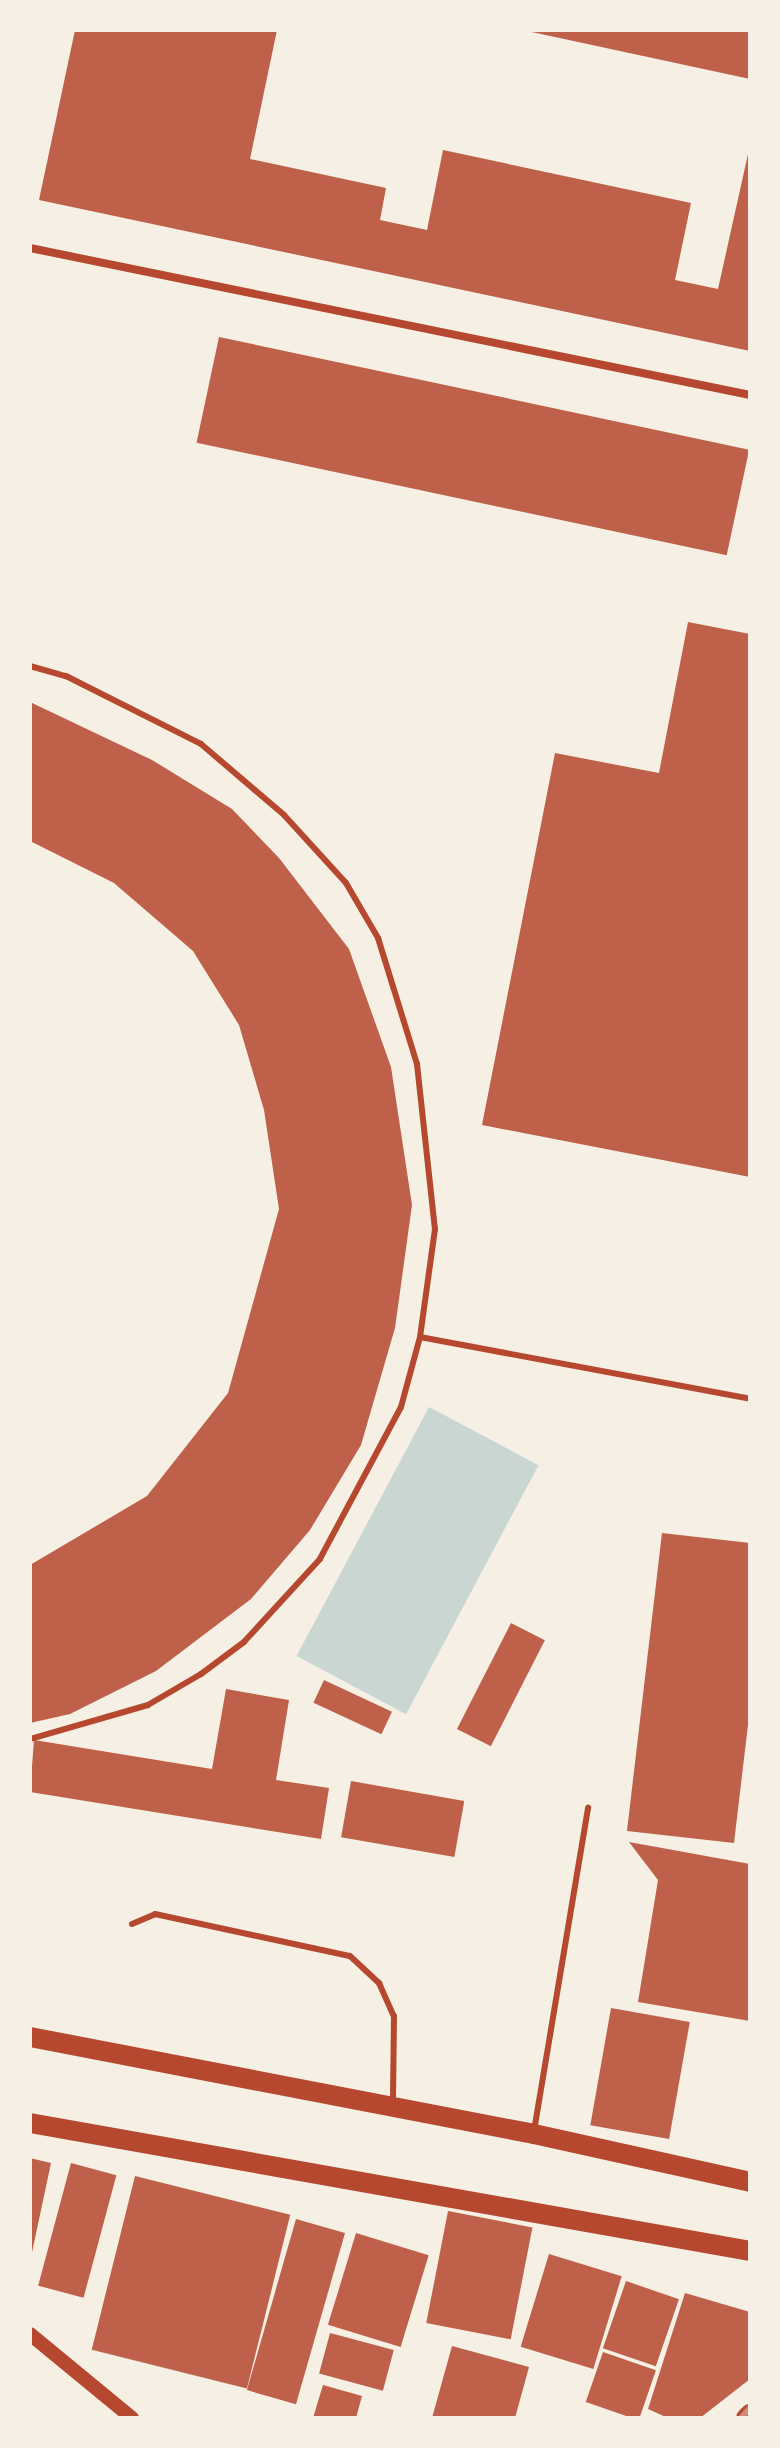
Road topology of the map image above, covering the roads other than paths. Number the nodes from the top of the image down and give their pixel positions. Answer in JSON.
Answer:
{"nodes":[{"id":1,"x":30,"y":248,"type":"edge"},
{"id":2,"x":750,"y":395,"type":"edge"},
{"id":3,"x":30,"y":666,"type":"edge"},
{"id":4,"x":420,"y":1337,"type":"junction"},
{"id":5,"x":750,"y":1399,"type":"edge"},
{"id":6,"x":30,"y":1739,"type":"edge"},
{"id":7,"x":588,"y":1807,"type":"dead end"},
{"id":8,"x":132,"y":1924,"type":"dead end"},
{"id":9,"x":30,"y":2037,"type":"edge"},
{"id":10,"x":393,"y":2107,"type":"junction"},
{"id":11,"x":30,"y":2123,"type":"edge"},
{"id":12,"x":534,"y":2134,"type":"junction"},
{"id":13,"x":750,"y":2182,"type":"edge"},
{"id":14,"x":750,"y":2251,"type":"edge"},
{"id":15,"x":30,"y":2334,"type":"edge"},
{"id":16,"x":132,"y":2418,"type":"edge"}],
"edges":[{"from":1,"to":2,"type":"street"},
{"from":3,"to":4,"type":"lane"},
{"from":4,"to":5,"type":"lane"},
{"from":4,"to":6,"type":"lane"},
{"from":7,"to":12,"type":"lane"},
{"from":8,"to":10,"type":"lane"},
{"from":9,"to":10,"type":"main road"},
{"from":10,"to":12,"type":"main road"},
{"from":11,"to":14,"type":"main road"},
{"from":12,"to":13,"type":"main road"},
{"from":15,"to":16,"type":"street"}]}
